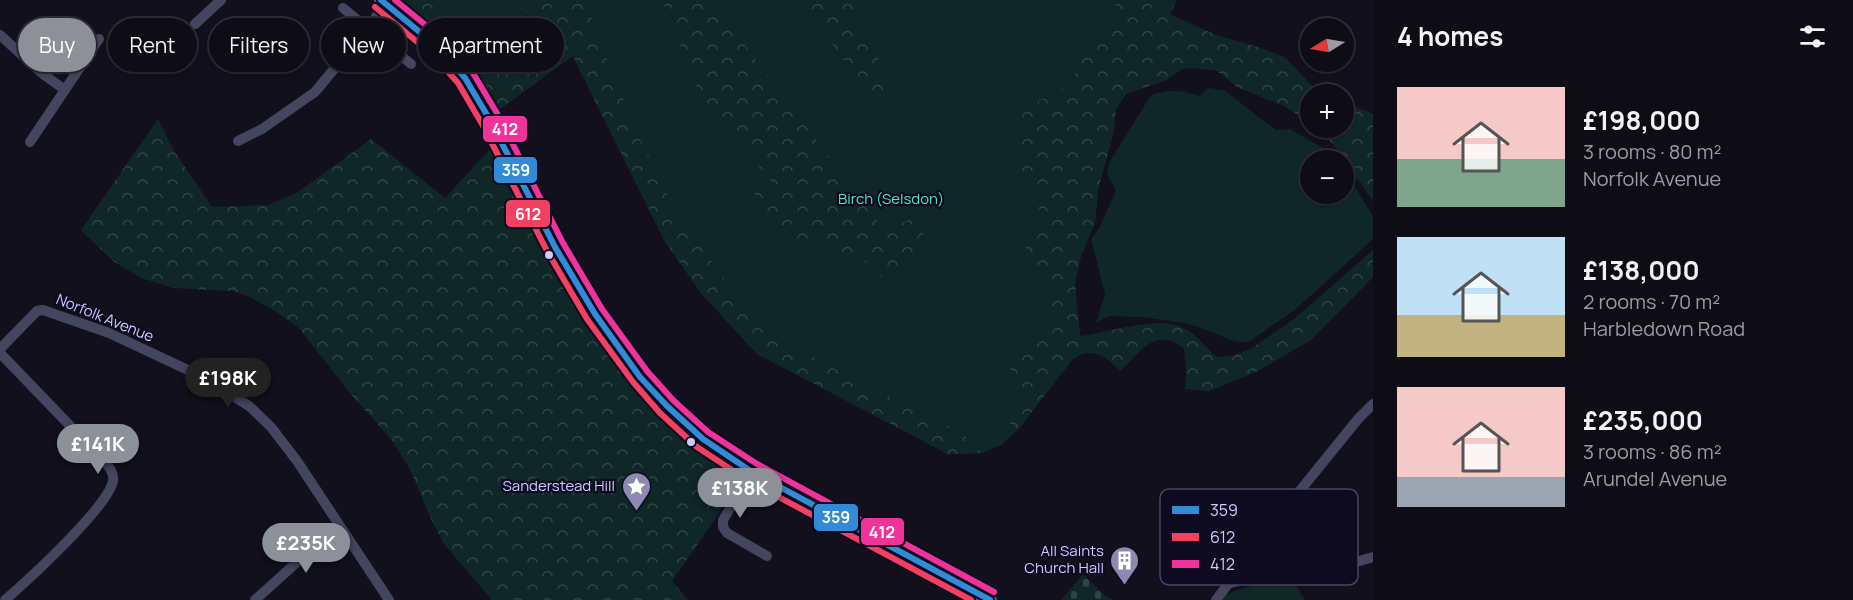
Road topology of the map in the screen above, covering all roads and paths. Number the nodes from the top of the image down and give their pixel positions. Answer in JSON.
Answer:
{"nodes":[{"id":1,"x":221,"y":0,"type":"edge"},
{"id":2,"x":383,"y":2,"type":"edge"},
{"id":3,"x":343,"y":8,"type":"dead end"},
{"id":4,"x":356,"y":18,"type":"edge"},
{"id":5,"x":373,"y":18,"type":"edge"},
{"id":6,"x":197,"y":22,"type":"edge"},
{"id":7,"x":0,"y":35,"type":"edge"},
{"id":8,"x":99,"y":39,"type":"dead end"},
{"id":9,"x":406,"y":60,"type":"edge"},
{"id":10,"x":411,"y":64,"type":"dead end"},
{"id":11,"x":331,"y":72,"type":"edge"},
{"id":12,"x":65,"y":90,"type":"junction"},
{"id":13,"x":238,"y":141,"type":"dead end"},
{"id":14,"x":30,"y":142,"type":"dead end"},
{"id":15,"x":0,"y":351,"type":"edge"},
{"id":16,"x":1373,"y":404,"type":"edge"},
{"id":17,"x":752,"y":472,"type":"junction"},
{"id":18,"x":1302,"y":489,"type":"edge"},
{"id":19,"x":338,"y":525,"type":"junction"},
{"id":20,"x":767,"y":556,"type":"dead end"},
{"id":21,"x":1373,"y":557,"type":"edge"},
{"id":22,"x":1358,"y":561,"type":"edge"},
{"id":23,"x":1226,"y":585,"type":"edge"},
{"id":24,"x":4,"y":600,"type":"edge"},
{"id":25,"x":255,"y":600,"type":"edge"},
{"id":26,"x":389,"y":600,"type":"edge"},
{"id":27,"x":990,"y":600,"type":"edge"},
{"id":28,"x":1216,"y":600,"type":"edge"}],
"edges":[{"from":1,"to":6,"type":"street"},
{"from":2,"to":5,"type":"street"},
{"from":2,"to":17,"type":"main road"},
{"from":3,"to":4,"type":"street"},
{"from":7,"to":12,"type":"street"},
{"from":8,"to":12,"type":"street"},
{"from":9,"to":10,"type":"street"},
{"from":11,"to":13,"type":"street"},
{"from":12,"to":14,"type":"street"},
{"from":15,"to":19,"type":"street","name":"Norfolk Avenue"},
{"from":15,"to":24,"type":"street"},
{"from":16,"to":18,"type":"street"},
{"from":17,"to":20,"type":"street"},
{"from":17,"to":27,"type":"main road"},
{"from":19,"to":25,"type":"street"},
{"from":19,"to":26,"type":"street","name":"Norfolk Avenue"},
{"from":21,"to":22,"type":"street"},
{"from":23,"to":28,"type":"street"}]}
